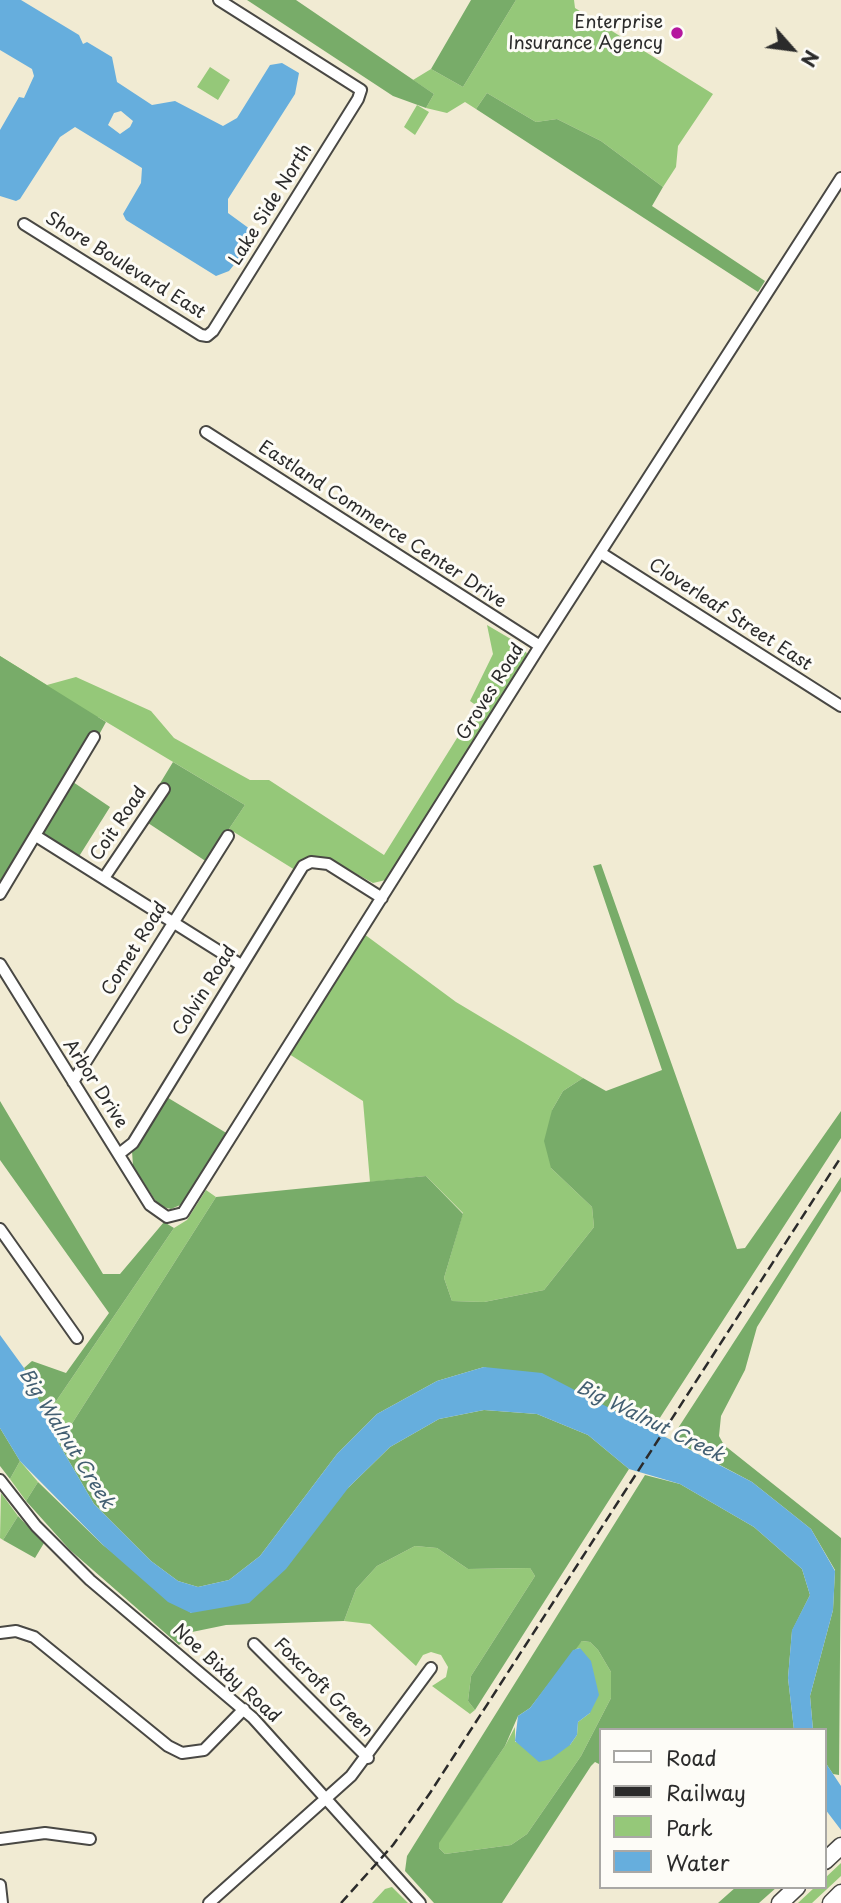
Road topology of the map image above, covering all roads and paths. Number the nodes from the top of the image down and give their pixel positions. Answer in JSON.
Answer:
{"nodes":[{"id":1,"x":219,"y":0,"type":"edge"},
{"id":2,"x":841,"y":178,"type":"edge"},
{"id":3,"x":24,"y":224,"type":"dead end"},
{"id":4,"x":207,"y":336,"type":"joint"},
{"id":5,"x":206,"y":432,"type":"dead end"},
{"id":6,"x":601,"y":553,"type":"junction"},
{"id":7,"x":540,"y":646,"type":"junction"},
{"id":8,"x":841,"y":706,"type":"edge"},
{"id":9,"x":94,"y":737,"type":"dead end"},
{"id":10,"x":164,"y":789,"type":"dead end"},
{"id":11,"x":36,"y":836,"type":"junction"},
{"id":12,"x":228,"y":836,"type":"dead end"},
{"id":13,"x":104,"y":878,"type":"junction"},
{"id":14,"x":0,"y":894,"type":"edge"},
{"id":15,"x":382,"y":898,"type":"junction"},
{"id":16,"x":173,"y":922,"type":"junction"},
{"id":17,"x":0,"y":964,"type":"edge"},
{"id":18,"x":241,"y":965,"type":"junction"},
{"id":19,"x":73,"y":1082,"type":"junction"},
{"id":20,"x":119,"y":1154,"type":"junction"},
{"id":21,"x":167,"y":1217,"type":"joint"},
{"id":22,"x":0,"y":1229,"type":"edge"},
{"id":23,"x":76,"y":1338,"type":"dead end"},
{"id":24,"x":0,"y":1480,"type":"edge"},
{"id":25,"x":0,"y":1633,"type":"edge"},
{"id":26,"x":254,"y":1644,"type":"dead end"},
{"id":27,"x":431,"y":1668,"type":"dead end"},
{"id":28,"x":244,"y":1709,"type":"junction"},
{"id":29,"x":368,"y":1758,"type":"junction"},
{"id":30,"x":327,"y":1799,"type":"junction"},
{"id":31,"x":0,"y":1839,"type":"edge"},
{"id":32,"x":90,"y":1839,"type":"dead end"},
{"id":33,"x":841,"y":1846,"type":"edge"},
{"id":34,"x":827,"y":1859,"type":"edge"},
{"id":35,"x":0,"y":1885,"type":"edge"},
{"id":36,"x":795,"y":1889,"type":"edge"},
{"id":37,"x":2,"y":1903,"type":"edge"},
{"id":38,"x":209,"y":1903,"type":"edge"},
{"id":39,"x":420,"y":1903,"type":"edge"},
{"id":40,"x":779,"y":1903,"type":"edge"}],
"edges":[{"from":1,"to":4,"type":"street","name":"Lake Side North"},
{"from":2,"to":6,"type":"street","name":"Groves Road"},
{"from":3,"to":4,"type":"street","name":"Shore Boulevard East"},
{"from":5,"to":7,"type":"street","name":"Eastland Commerce Center Drive"},
{"from":6,"to":7,"type":"street","name":"Groves Road"},
{"from":6,"to":8,"type":"street","name":"Cloverleaf Street East"},
{"from":7,"to":15,"type":"street","name":"Groves Road"},
{"from":9,"to":11,"type":"street"},
{"from":10,"to":13,"type":"street","name":"Coit Road"},
{"from":11,"to":13,"type":"street"},
{"from":11,"to":14,"type":"street"},
{"from":12,"to":16,"type":"street","name":"Comet Road"},
{"from":13,"to":16,"type":"street"},
{"from":15,"to":18,"type":"street","name":"Colvin Road"},
{"from":15,"to":21,"type":"street","name":"Groves Road"},
{"from":16,"to":18,"type":"street"},
{"from":16,"to":19,"type":"street","name":"Comet Road"},
{"from":17,"to":19,"type":"street","name":"Arbor Drive"},
{"from":18,"to":20,"type":"street","name":"Colvin Road"},
{"from":19,"to":20,"type":"street","name":"Arbor Drive"},
{"from":20,"to":21,"type":"street","name":"Arbor Drive"},
{"from":22,"to":23,"type":"street"},
{"from":24,"to":28,"type":"street","name":"Noe Bixby Road"},
{"from":25,"to":28,"type":"street"},
{"from":26,"to":29,"type":"street","name":"Foxcroft Green"},
{"from":27,"to":29,"type":"street"},
{"from":28,"to":30,"type":"street","name":"Noe Bixby Road"},
{"from":29,"to":30,"type":"street"},
{"from":30,"to":38,"type":"street"},
{"from":30,"to":39,"type":"street","name":"Noe Bixby Road"},
{"from":31,"to":32,"type":"street"},
{"from":33,"to":34,"type":"highway"},
{"from":35,"to":37,"type":"street"},
{"from":36,"to":40,"type":"highway"}]}
